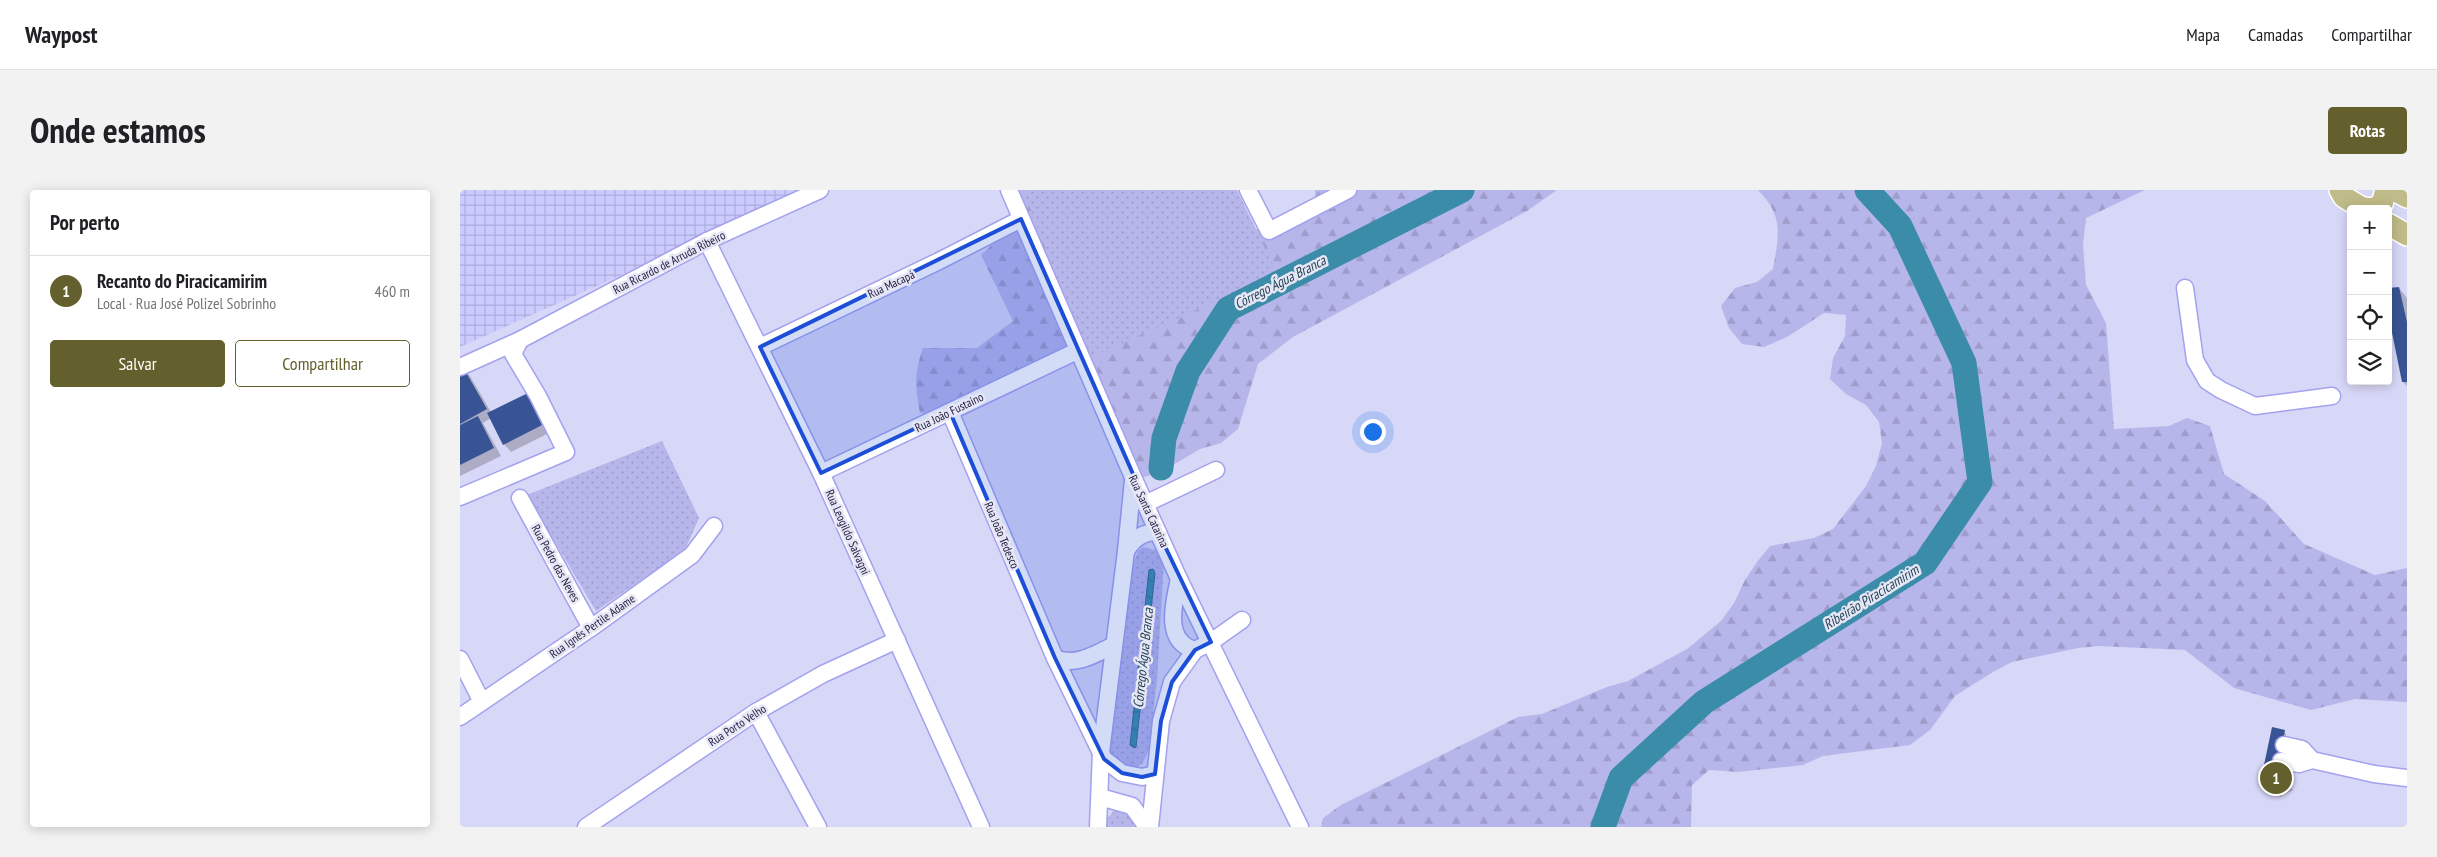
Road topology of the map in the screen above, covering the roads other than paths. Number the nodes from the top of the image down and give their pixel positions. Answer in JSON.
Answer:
{"nodes":[{"id":1,"x":820,"y":190,"type":"edge"},
{"id":2,"x":1009,"y":190,"type":"edge"},
{"id":3,"x":1248,"y":190,"type":"edge"},
{"id":4,"x":1348,"y":190,"type":"edge"},
{"id":5,"x":2340,"y":190,"type":"edge"},
{"id":6,"x":2386,"y":190,"type":"edge"},
{"id":7,"x":2394,"y":190,"type":"edge"},
{"id":8,"x":2407,"y":198,"type":"edge"},
{"id":9,"x":2358,"y":205,"type":"edge"},
{"id":10,"x":2380,"y":205,"type":"edge"},
{"id":11,"x":2407,"y":215,"type":"edge"},
{"id":12,"x":1021,"y":219,"type":"junction"},
{"id":13,"x":2392,"y":226,"type":"edge"},
{"id":14,"x":2407,"y":235,"type":"edge"},
{"id":15,"x":707,"y":241,"type":"junction"},
{"id":16,"x":2184,"y":288,"type":"dead end"},
{"id":17,"x":520,"y":340,"type":"junction"},
{"id":18,"x":760,"y":347,"type":"junction"},
{"id":19,"x":1077,"y":351,"type":"junction"},
{"id":20,"x":460,"y":367,"type":"edge"},
{"id":21,"x":2332,"y":396,"type":"dead end"},
{"id":22,"x":950,"y":412,"type":"junction"},
{"id":23,"x":1216,"y":470,"type":"dead end"},
{"id":24,"x":821,"y":473,"type":"junction"},
{"id":25,"x":1133,"y":477,"type":"junction"},
{"id":26,"x":460,"y":497,"type":"edge"},
{"id":27,"x":520,"y":498,"type":"dead end"},
{"id":28,"x":1145,"y":504,"type":"junction"},
{"id":29,"x":714,"y":526,"type":"dead end"},
{"id":30,"x":1158,"y":532,"type":"junction"},
{"id":31,"x":1126,"y":552,"type":"junction"},
{"id":32,"x":1179,"y":578,"type":"junction"},
{"id":33,"x":1242,"y":620,"type":"dead end"},
{"id":34,"x":591,"y":628,"type":"junction"},
{"id":35,"x":897,"y":640,"type":"junction"},
{"id":36,"x":1211,"y":642,"type":"junction"},
{"id":37,"x":1114,"y":645,"type":"junction"},
{"id":38,"x":1195,"y":650,"type":"junction"},
{"id":39,"x":1055,"y":658,"type":"junction"},
{"id":40,"x":460,"y":659,"type":"edge"},
{"id":41,"x":482,"y":702,"type":"junction"},
{"id":42,"x":756,"y":712,"type":"junction"},
{"id":43,"x":460,"y":717,"type":"edge"},
{"id":44,"x":1101,"y":752,"type":"junction"},
{"id":45,"x":2283,"y":753,"type":"dead end"},
{"id":46,"x":1155,"y":774,"type":"junction"},
{"id":47,"x":2407,"y":778,"type":"edge"},
{"id":48,"x":1100,"y":797,"type":"junction"},
{"id":49,"x":812,"y":825,"type":"edge"},
{"id":50,"x":586,"y":827,"type":"edge"},
{"id":51,"x":981,"y":827,"type":"edge"},
{"id":52,"x":1098,"y":827,"type":"edge"},
{"id":53,"x":1148,"y":827,"type":"edge"},
{"id":54,"x":1300,"y":827,"type":"edge"}],
"edges":[{"from":1,"to":15,"type":"street","name":"Rua Ricardo de Arruda Ribeiro"},
{"from":2,"to":12,"type":"street","name":"Rua Santa Catarina"},
{"from":3,"to":4,"type":"street"},
{"from":5,"to":9,"type":"main road"},
{"from":6,"to":10,"type":"main road"},
{"from":7,"to":8,"type":"main road"},
{"from":11,"to":14,"type":"main road"},
{"from":12,"to":18,"type":"street","name":"Rua Macapá"},
{"from":12,"to":19,"type":"street","name":"Rua Santa Catarina"},
{"from":13,"to":14,"type":"main road"},
{"from":15,"to":17,"type":"street","name":"Rua Ricardo de Arruda Ribeiro"},
{"from":15,"to":18,"type":"street","name":"Rua Leogildo Salvagni"},
{"from":16,"to":21,"type":"street"},
{"from":17,"to":20,"type":"street","name":"Rua Ricardo de Arruda Ribeiro"},
{"from":17,"to":26,"type":"street"},
{"from":18,"to":24,"type":"street","name":"Rua Leogildo Salvagni"},
{"from":19,"to":22,"type":"street","name":"Rua João Fustaino"},
{"from":19,"to":25,"type":"street","name":"Rua Santa Catarina"},
{"from":22,"to":24,"type":"street","name":"Rua João Fustaino"},
{"from":22,"to":39,"type":"street","name":"Rua João Tedesco"},
{"from":23,"to":28,"type":"street"},
{"from":24,"to":35,"type":"street","name":"Rua Leogildo Salvagni"},
{"from":25,"to":28,"type":"street","name":"Rua Santa Catarina"},
{"from":25,"to":31,"type":"street"},
{"from":27,"to":34,"type":"street","name":"Rua Pedro das Neves"},
{"from":28,"to":30,"type":"street","name":"Rua Santa Catarina"},
{"from":29,"to":34,"type":"street","name":"Rua Ignês Pertile Adame"},
{"from":30,"to":31,"type":"street"},
{"from":30,"to":32,"type":"street","name":"Rua Santa Catarina"},
{"from":31,"to":37,"type":"street"},
{"from":32,"to":36,"type":"street","name":"Rua Santa Catarina"},
{"from":32,"to":38,"type":"street"},
{"from":33,"to":36,"type":"street"},
{"from":34,"to":41,"type":"street","name":"Rua Ignês Pertile Adame"},
{"from":35,"to":42,"type":"street","name":"Rua Porto Velho"},
{"from":35,"to":51,"type":"street","name":"Rua Leogildo Salvagni"},
{"from":36,"to":38,"type":"street"},
{"from":36,"to":54,"type":"street","name":"Rua Santa Catarina"},
{"from":37,"to":39,"type":"street"},
{"from":37,"to":44,"type":"street"},
{"from":38,"to":46,"type":"street"},
{"from":39,"to":44,"type":"street","name":"Rua João Tedesco"},
{"from":40,"to":41,"type":"street"},
{"from":41,"to":43,"type":"street","name":"Rua Ignês Pertile Adame"},
{"from":42,"to":49,"type":"street"},
{"from":42,"to":50,"type":"street","name":"Rua Porto Velho"},
{"from":44,"to":46,"type":"street","name":"Rua João Tedesco"},
{"from":44,"to":48,"type":"street"},
{"from":45,"to":47,"type":"street"},
{"from":46,"to":53,"type":"street"},
{"from":48,"to":52,"type":"street"},
{"from":48,"to":53,"type":"street"}]}
